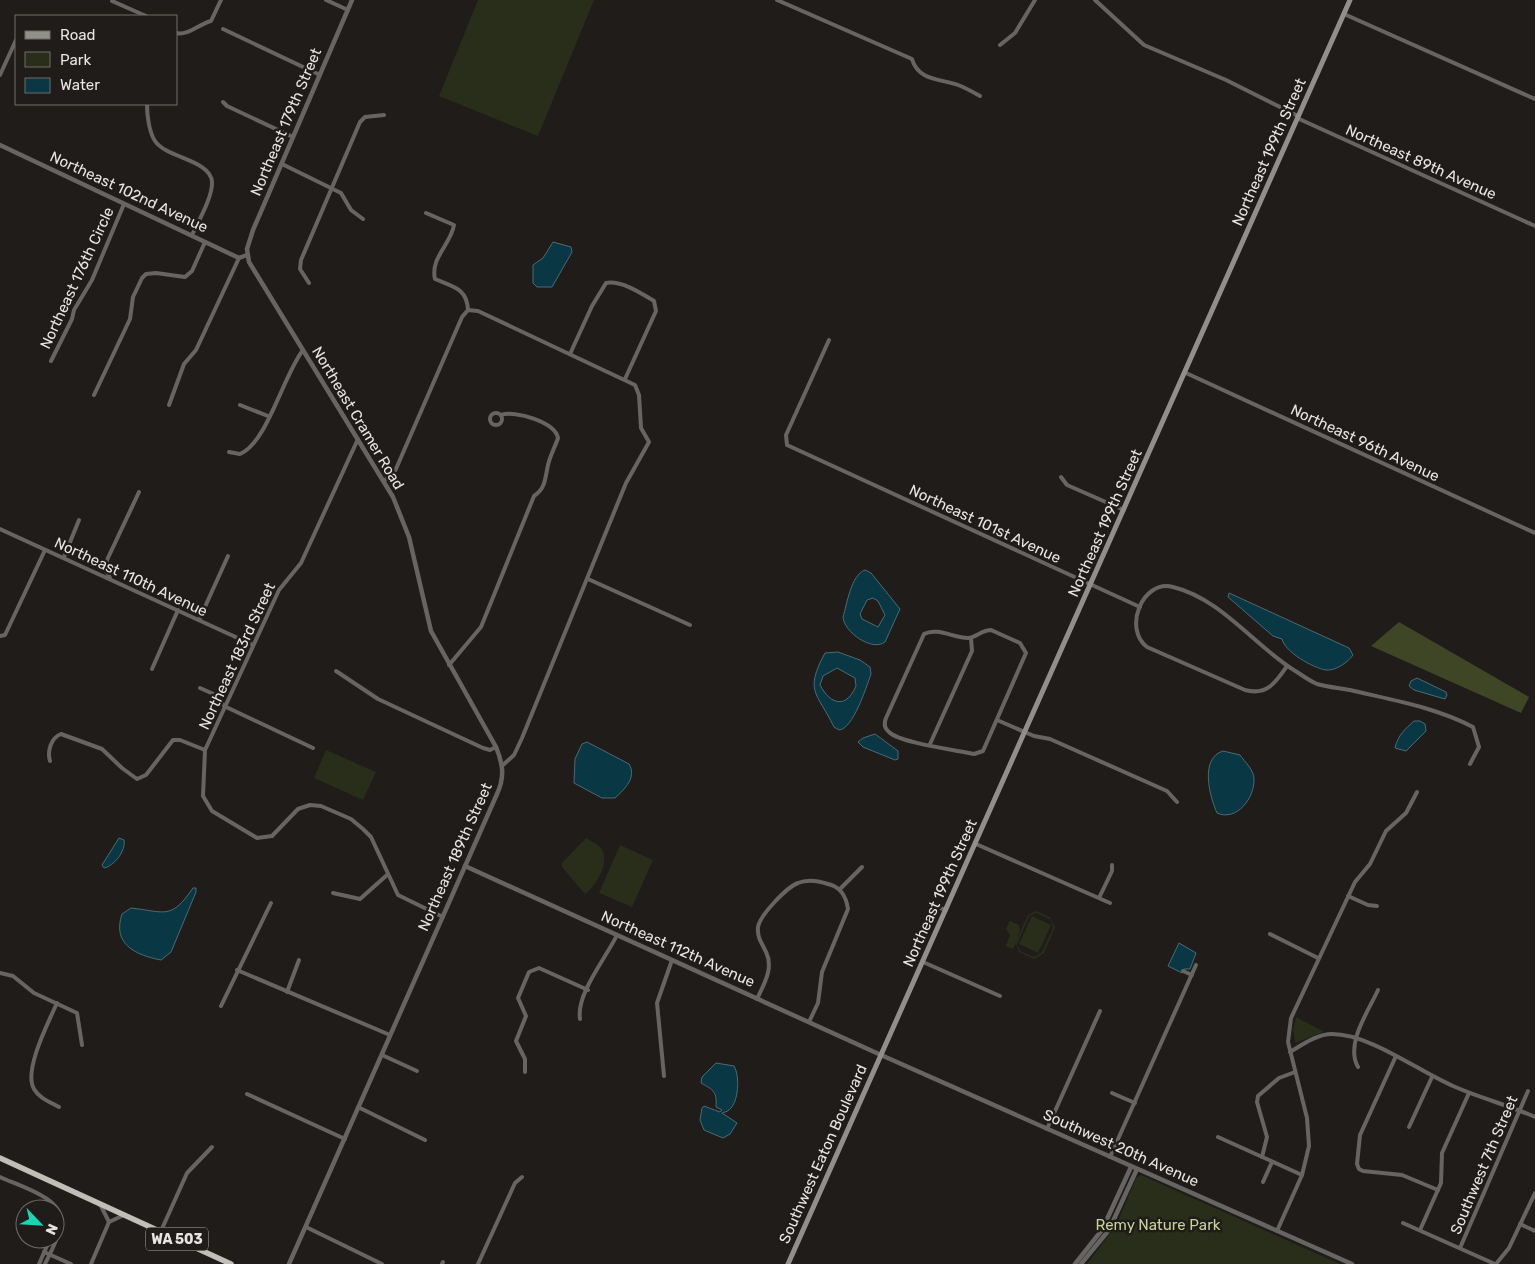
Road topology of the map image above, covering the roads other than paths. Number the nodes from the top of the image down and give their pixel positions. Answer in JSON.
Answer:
{"nodes":[{"id":1,"x":221,"y":0,"type":"edge"},
{"id":2,"x":326,"y":0,"type":"edge"},
{"id":3,"x":352,"y":0,"type":"edge"},
{"id":4,"x":777,"y":0,"type":"edge"},
{"id":5,"x":1035,"y":0,"type":"edge"},
{"id":6,"x":1095,"y":0,"type":"edge"},
{"id":7,"x":1350,"y":0,"type":"edge"},
{"id":8,"x":112,"y":2,"type":"dead end"},
{"id":9,"x":348,"y":10,"type":"junction"},
{"id":10,"x":1344,"y":14,"type":"junction"},
{"id":11,"x":144,"y":15,"type":"edge"},
{"id":12,"x":223,"y":29,"type":"dead end"},
{"id":13,"x":178,"y":33,"type":"edge"},
{"id":14,"x":15,"y":42,"type":"edge"},
{"id":15,"x":1000,"y":45,"type":"dead end"},
{"id":16,"x":0,"y":75,"type":"edge"},
{"id":17,"x":320,"y":75,"type":"junction"},
{"id":18,"x":980,"y":96,"type":"dead end"},
{"id":19,"x":1535,"y":99,"type":"edge"},
{"id":20,"x":223,"y":102,"type":"dead end"},
{"id":21,"x":147,"y":105,"type":"edge"},
{"id":22,"x":384,"y":115,"type":"dead end"},
{"id":23,"x":1298,"y":117,"type":"junction"},
{"id":24,"x":293,"y":137,"type":"junction"},
{"id":25,"x":0,"y":145,"type":"edge"},
{"id":26,"x":282,"y":164,"type":"junction"},
{"id":27,"x":332,"y":187,"type":"junction"},
{"id":28,"x":124,"y":204,"type":"junction"},
{"id":29,"x":426,"y":213,"type":"dead end"},
{"id":30,"x":363,"y":219,"type":"dead end"},
{"id":31,"x":1535,"y":226,"type":"edge"},
{"id":32,"x":192,"y":236,"type":"junction"},
{"id":33,"x":205,"y":242,"type":"junction"},
{"id":34,"x":247,"y":255,"type":"junction"},
{"id":35,"x":239,"y":258,"type":"junction"},
{"id":36,"x":309,"y":283,"type":"dead end"},
{"id":37,"x":468,"y":310,"type":"junction"},
{"id":38,"x":829,"y":340,"type":"dead end"},
{"id":39,"x":302,"y":350,"type":"junction"},
{"id":40,"x":570,"y":354,"type":"junction"},
{"id":41,"x":51,"y":361,"type":"dead end"},
{"id":42,"x":1186,"y":373,"type":"junction"},
{"id":43,"x":627,"y":380,"type":"junction"},
{"id":44,"x":94,"y":395,"type":"dead end"},
{"id":45,"x":170,"y":405,"type":"dead end"},
{"id":46,"x":240,"y":405,"type":"dead end"},
{"id":47,"x":501,"y":415,"type":"dead end"},
{"id":48,"x":268,"y":416,"type":"junction"},
{"id":49,"x":358,"y":439,"type":"junction"},
{"id":50,"x":229,"y":452,"type":"dead end"},
{"id":51,"x":1060,"y":477,"type":"dead end"},
{"id":52,"x":384,"y":481,"type":"junction"},
{"id":53,"x":139,"y":492,"type":"dead end"},
{"id":54,"x":1124,"y":510,"type":"junction"},
{"id":55,"x":79,"y":520,"type":"dead end"},
{"id":56,"x":0,"y":529,"type":"edge"},
{"id":57,"x":1535,"y":533,"type":"edge"},
{"id":58,"x":46,"y":550,"type":"junction"},
{"id":59,"x":228,"y":556,"type":"dead end"},
{"id":60,"x":64,"y":557,"type":"junction"},
{"id":61,"x":110,"y":578,"type":"junction"},
{"id":62,"x":588,"y":579,"type":"junction"},
{"id":63,"x":1090,"y":585,"type":"junction"},
{"id":64,"x":1140,"y":607,"type":"junction"},
{"id":65,"x":178,"y":610,"type":"junction"},
{"id":66,"x":199,"y":620,"type":"junction"},
{"id":67,"x":690,"y":625,"type":"dead end"},
{"id":68,"x":0,"y":636,"type":"edge"},
{"id":69,"x":971,"y":638,"type":"junction"},
{"id":70,"x":253,"y":645,"type":"junction"},
{"id":71,"x":449,"y":665,"type":"junction"},
{"id":72,"x":1287,"y":666,"type":"junction"},
{"id":73,"x":152,"y":669,"type":"dead end"},
{"id":74,"x":336,"y":671,"type":"dead end"},
{"id":75,"x":200,"y":688,"type":"dead end"},
{"id":76,"x":224,"y":706,"type":"junction"},
{"id":77,"x":997,"y":720,"type":"junction"},
{"id":78,"x":1025,"y":732,"type":"junction"},
{"id":79,"x":930,"y":744,"type":"junction"},
{"id":80,"x":496,"y":747,"type":"junction"},
{"id":81,"x":313,"y":748,"type":"dead end"},
{"id":82,"x":205,"y":750,"type":"junction"},
{"id":83,"x":50,"y":761,"type":"dead end"},
{"id":84,"x":1470,"y":764,"type":"dead end"},
{"id":85,"x":503,"y":765,"type":"junction"},
{"id":86,"x":1417,"y":792,"type":"dead end"},
{"id":87,"x":1177,"y":802,"type":"dead end"},
{"id":88,"x":976,"y":844,"type":"junction"},
{"id":89,"x":1112,"y":865,"type":"dead end"},
{"id":90,"x":465,"y":866,"type":"junction"},
{"id":91,"x":862,"y":866,"type":"dead end"},
{"id":92,"x":387,"y":875,"type":"junction"},
{"id":93,"x":840,"y":889,"type":"junction"},
{"id":94,"x":333,"y":893,"type":"dead end"},
{"id":95,"x":1348,"y":896,"type":"junction"},
{"id":96,"x":1099,"y":898,"type":"junction"},
{"id":97,"x":271,"y":903,"type":"dead end"},
{"id":98,"x":1110,"y":903,"type":"dead end"},
{"id":99,"x":929,"y":904,"type":"dead end"},
{"id":100,"x":1377,"y":906,"type":"dead end"},
{"id":101,"x":946,"y":910,"type":"junction"},
{"id":102,"x":442,"y":917,"type":"junction"},
{"id":103,"x":1270,"y":934,"type":"dead end"},
{"id":104,"x":617,"y":935,"type":"junction"},
{"id":105,"x":1318,"y":958,"type":"junction"},
{"id":106,"x":299,"y":960,"type":"dead end"},
{"id":107,"x":672,"y":960,"type":"junction"},
{"id":108,"x":923,"y":962,"type":"junction"},
{"id":109,"x":1196,"y":966,"type":"dead end"},
{"id":110,"x":237,"y":970,"type":"junction"},
{"id":111,"x":1183,"y":970,"type":"dead end"},
{"id":112,"x":0,"y":973,"type":"edge"},
{"id":113,"x":1192,"y":975,"type":"junction"},
{"id":114,"x":588,"y":990,"type":"junction"},
{"id":115,"x":1378,"y":990,"type":"dead end"},
{"id":116,"x":287,"y":992,"type":"junction"},
{"id":117,"x":1000,"y":996,"type":"dead end"},
{"id":118,"x":757,"y":999,"type":"junction"},
{"id":119,"x":57,"y":1003,"type":"junction"},
{"id":120,"x":221,"y":1006,"type":"dead end"},
{"id":121,"x":1100,"y":1012,"type":"dead end"},
{"id":122,"x":580,"y":1019,"type":"dead end"},
{"id":123,"x":809,"y":1022,"type":"junction"},
{"id":124,"x":390,"y":1035,"type":"junction"},
{"id":125,"x":1356,"y":1038,"type":"junction"},
{"id":126,"x":82,"y":1045,"type":"dead end"},
{"id":127,"x":1290,"y":1052,"type":"junction"},
{"id":128,"x":382,"y":1055,"type":"junction"},
{"id":129,"x":881,"y":1055,"type":"junction"},
{"id":130,"x":1396,"y":1056,"type":"junction"},
{"id":131,"x":1358,"y":1067,"type":"dead end"},
{"id":132,"x":418,"y":1071,"type":"dead end"},
{"id":133,"x":526,"y":1072,"type":"dead end"},
{"id":134,"x":1295,"y":1072,"type":"junction"},
{"id":135,"x":664,"y":1076,"type":"dead end"},
{"id":136,"x":1432,"y":1077,"type":"junction"},
{"id":137,"x":1528,"y":1090,"type":"dead end"},
{"id":138,"x":1112,"y":1093,"type":"dead end"},
{"id":139,"x":1469,"y":1093,"type":"junction"},
{"id":140,"x":247,"y":1094,"type":"dead end"},
{"id":141,"x":1135,"y":1103,"type":"junction"},
{"id":142,"x":59,"y":1107,"type":"dead end"},
{"id":143,"x":358,"y":1107,"type":"junction"},
{"id":144,"x":1519,"y":1110,"type":"junction"},
{"id":145,"x":1535,"y":1117,"type":"edge"},
{"id":146,"x":1409,"y":1127,"type":"dead end"},
{"id":147,"x":1047,"y":1129,"type":"junction"},
{"id":148,"x":1218,"y":1137,"type":"dead end"},
{"id":149,"x":345,"y":1139,"type":"junction"},
{"id":150,"x":425,"y":1140,"type":"dead end"},
{"id":151,"x":212,"y":1147,"type":"dead end"},
{"id":152,"x":1110,"y":1157,"type":"junction"},
{"id":153,"x":1262,"y":1157,"type":"junction"},
{"id":154,"x":0,"y":1158,"type":"edge"},
{"id":155,"x":1272,"y":1162,"type":"junction"},
{"id":156,"x":1134,"y":1168,"type":"junction"},
{"id":157,"x":1302,"y":1175,"type":"junction"},
{"id":158,"x":522,"y":1177,"type":"dead end"},
{"id":159,"x":0,"y":1178,"type":"edge"},
{"id":160,"x":1263,"y":1182,"type":"dead end"},
{"id":161,"x":1438,"y":1190,"type":"junction"},
{"id":162,"x":1535,"y":1193,"type":"edge"},
{"id":163,"x":100,"y":1204,"type":"junction"},
{"id":164,"x":124,"y":1215,"type":"junction"},
{"id":165,"x":109,"y":1222,"type":"junction"},
{"id":166,"x":1403,"y":1223,"type":"dead end"},
{"id":167,"x":1520,"y":1224,"type":"junction"},
{"id":168,"x":306,"y":1226,"type":"junction"},
{"id":169,"x":1420,"y":1230,"type":"junction"},
{"id":170,"x":1277,"y":1231,"type":"junction"},
{"id":171,"x":1535,"y":1231,"type":"edge"},
{"id":172,"x":161,"y":1232,"type":"junction"},
{"id":173,"x":1460,"y":1248,"type":"junction"},
{"id":174,"x":45,"y":1249,"type":"edge"},
{"id":175,"x":44,"y":1252,"type":"junction"},
{"id":176,"x":49,"y":1254,"type":"junction"},
{"id":177,"x":1085,"y":1256,"type":"junction"},
{"id":178,"x":39,"y":1264,"type":"edge"},
{"id":179,"x":45,"y":1264,"type":"edge"},
{"id":180,"x":71,"y":1264,"type":"edge"},
{"id":181,"x":91,"y":1264,"type":"edge"},
{"id":182,"x":231,"y":1264,"type":"edge"},
{"id":183,"x":289,"y":1264,"type":"edge"},
{"id":184,"x":382,"y":1264,"type":"edge"},
{"id":185,"x":478,"y":1264,"type":"edge"},
{"id":186,"x":788,"y":1264,"type":"edge"},
{"id":187,"x":1075,"y":1264,"type":"edge"},
{"id":188,"x":1081,"y":1264,"type":"edge"},
{"id":189,"x":1352,"y":1264,"type":"edge"},
{"id":190,"x":1496,"y":1264,"type":"edge"}],
"edges":[{"from":1,"to":13,"type":"street"},
{"from":2,"to":9,"type":"street"},
{"from":3,"to":9,"type":"street","name":"Northeast 179th Street"},
{"from":4,"to":18,"type":"street"},
{"from":5,"to":15,"type":"street"},
{"from":6,"to":23,"type":"street","name":"Northeast 89th Avenue"},
{"from":7,"to":10,"type":"main road","name":"Northeast 199th Street"},
{"from":8,"to":11,"type":"street"},
{"from":9,"to":17,"type":"street","name":"Northeast 179th Street"},
{"from":10,"to":19,"type":"street"},
{"from":10,"to":23,"type":"main road","name":"Northeast 199th Street"},
{"from":12,"to":17,"type":"street"},
{"from":14,"to":16,"type":"street"},
{"from":17,"to":24,"type":"street","name":"Northeast 179th Street"},
{"from":20,"to":24,"type":"street"},
{"from":21,"to":32,"type":"street"},
{"from":22,"to":27,"type":"street"},
{"from":23,"to":31,"type":"street","name":"Northeast 89th Avenue"},
{"from":23,"to":42,"type":"main road","name":"Northeast 199th Street"},
{"from":24,"to":26,"type":"street","name":"Northeast 179th Street"},
{"from":25,"to":28,"type":"street","name":"Northeast 102nd Avenue"},
{"from":26,"to":27,"type":"street"},
{"from":26,"to":34,"type":"street","name":"Northeast 179th Street"},
{"from":27,"to":30,"type":"street"},
{"from":27,"to":36,"type":"street"},
{"from":28,"to":32,"type":"street","name":"Northeast 102nd Avenue"},
{"from":28,"to":41,"type":"street","name":"Northeast 176th Circle"},
{"from":29,"to":37,"type":"street"},
{"from":32,"to":33,"type":"street","name":"Northeast 102nd Avenue"},
{"from":33,"to":35,"type":"street","name":"Northeast 102nd Avenue"},
{"from":33,"to":44,"type":"street"},
{"from":34,"to":35,"type":"street"},
{"from":34,"to":39,"type":"street","name":"Northeast Cramer Road"},
{"from":35,"to":45,"type":"street"},
{"from":37,"to":40,"type":"street"},
{"from":37,"to":52,"type":"street"},
{"from":38,"to":63,"type":"street","name":"Northeast 101st Avenue"},
{"from":39,"to":48,"type":"street"},
{"from":39,"to":49,"type":"street","name":"Northeast Cramer Road"},
{"from":40,"to":43,"type":"street"},
{"from":40,"to":43,"type":"street"},
{"from":42,"to":54,"type":"main road","name":"Northeast 199th Street"},
{"from":42,"to":57,"type":"street","name":"Northeast 96th Avenue"},
{"from":43,"to":62,"type":"street","name":"Northeast 189th Street"},
{"from":46,"to":48,"type":"street"},
{"from":47,"to":71,"type":"street"},
{"from":48,"to":50,"type":"street"},
{"from":49,"to":52,"type":"street","name":"Northeast Cramer Road"},
{"from":49,"to":70,"type":"street","name":"Northeast 183rd Street"},
{"from":51,"to":54,"type":"street"},
{"from":52,"to":71,"type":"street","name":"Northeast Cramer Road"},
{"from":53,"to":61,"type":"street"},
{"from":54,"to":63,"type":"main road","name":"Northeast 199th Street"},
{"from":55,"to":60,"type":"street"},
{"from":56,"to":58,"type":"street","name":"Northeast 110th Avenue"},
{"from":58,"to":60,"type":"street","name":"Northeast 110th Avenue"},
{"from":58,"to":68,"type":"street"},
{"from":59,"to":66,"type":"street"},
{"from":60,"to":61,"type":"street","name":"Northeast 110th Avenue"},
{"from":61,"to":65,"type":"street","name":"Northeast 110th Avenue"},
{"from":62,"to":67,"type":"street"},
{"from":62,"to":85,"type":"street","name":"Northeast 189th Street"},
{"from":63,"to":64,"type":"street","name":"Northeast 101st Avenue"},
{"from":63,"to":78,"type":"main road","name":"Northeast 199th Street"},
{"from":64,"to":72,"type":"street"},
{"from":64,"to":72,"type":"street"},
{"from":65,"to":66,"type":"street","name":"Northeast 110th Avenue"},
{"from":65,"to":73,"type":"street"},
{"from":66,"to":70,"type":"street","name":"Northeast 110th Avenue"},
{"from":69,"to":77,"type":"street"},
{"from":69,"to":79,"type":"street"},
{"from":69,"to":79,"type":"street"},
{"from":70,"to":76,"type":"street","name":"Northeast 183rd Street"},
{"from":71,"to":80,"type":"street","name":"Northeast Cramer Road"},
{"from":72,"to":84,"type":"street"},
{"from":74,"to":80,"type":"street"},
{"from":75,"to":76,"type":"street"},
{"from":76,"to":81,"type":"street"},
{"from":76,"to":82,"type":"street","name":"Northeast 183rd Street"},
{"from":77,"to":78,"type":"street"},
{"from":77,"to":79,"type":"street"},
{"from":78,"to":87,"type":"street"},
{"from":78,"to":88,"type":"main road","name":"Northeast 199th Street"},
{"from":80,"to":85,"type":"street","name":"Northeast Cramer Road"},
{"from":82,"to":83,"type":"street"},
{"from":82,"to":92,"type":"street"},
{"from":85,"to":90,"type":"street","name":"Northeast 189th Street"},
{"from":86,"to":95,"type":"street"},
{"from":88,"to":96,"type":"street"},
{"from":88,"to":101,"type":"main road","name":"Northeast 199th Street"},
{"from":89,"to":96,"type":"street"},
{"from":90,"to":102,"type":"street","name":"Northeast 189th Street"},
{"from":90,"to":104,"type":"street","name":"Northeast 112th Avenue"},
{"from":91,"to":93,"type":"street"},
{"from":92,"to":94,"type":"street"},
{"from":92,"to":102,"type":"street"},
{"from":93,"to":118,"type":"street"},
{"from":93,"to":123,"type":"street"},
{"from":95,"to":100,"type":"street"},
{"from":95,"to":105,"type":"street"},
{"from":96,"to":98,"type":"street"},
{"from":97,"to":110,"type":"street"},
{"from":99,"to":101,"type":"street"},
{"from":101,"to":108,"type":"main road","name":"Northeast 199th Street"},
{"from":102,"to":124,"type":"street","name":"Northeast 189th Street"},
{"from":103,"to":105,"type":"street"},
{"from":104,"to":107,"type":"street","name":"Northeast 112th Avenue"},
{"from":104,"to":114,"type":"street"},
{"from":105,"to":127,"type":"street"},
{"from":106,"to":116,"type":"street"},
{"from":107,"to":118,"type":"street","name":"Northeast 112th Avenue"},
{"from":107,"to":135,"type":"street"},
{"from":108,"to":117,"type":"street"},
{"from":108,"to":129,"type":"main road","name":"Northeast 199th Street"},
{"from":109,"to":113,"type":"street"},
{"from":110,"to":116,"type":"street"},
{"from":110,"to":120,"type":"street"},
{"from":111,"to":113,"type":"street"},
{"from":112,"to":119,"type":"street"},
{"from":113,"to":141,"type":"street"},
{"from":114,"to":122,"type":"street"},
{"from":114,"to":133,"type":"street"},
{"from":115,"to":125,"type":"street"},
{"from":116,"to":124,"type":"street"},
{"from":118,"to":123,"type":"street","name":"Northeast 112th Avenue"},
{"from":119,"to":126,"type":"street"},
{"from":119,"to":142,"type":"street"},
{"from":121,"to":147,"type":"street"},
{"from":123,"to":129,"type":"street","name":"Northeast 112th Avenue"},
{"from":124,"to":128,"type":"street","name":"Northeast 189th Street"},
{"from":125,"to":127,"type":"street"},
{"from":125,"to":130,"type":"street"},
{"from":125,"to":131,"type":"street"},
{"from":127,"to":134,"type":"street"},
{"from":128,"to":132,"type":"street"},
{"from":128,"to":143,"type":"street","name":"Northeast 189th Street"},
{"from":129,"to":147,"type":"street","name":"Southwest 20th Avenue"},
{"from":129,"to":186,"type":"main road","name":"Southwest Eaton Boulevard"},
{"from":130,"to":136,"type":"street"},
{"from":130,"to":161,"type":"street"},
{"from":134,"to":153,"type":"street"},
{"from":134,"to":157,"type":"street"},
{"from":136,"to":139,"type":"street"},
{"from":136,"to":146,"type":"street"},
{"from":137,"to":144,"type":"street","name":"Southwest 7th Street"},
{"from":138,"to":141,"type":"street"},
{"from":139,"to":144,"type":"street"},
{"from":139,"to":161,"type":"street"},
{"from":140,"to":149,"type":"street"},
{"from":141,"to":152,"type":"street"},
{"from":143,"to":149,"type":"street","name":"Northeast 189th Street"},
{"from":143,"to":150,"type":"street"},
{"from":144,"to":145,"type":"street"},
{"from":144,"to":173,"type":"street","name":"Southwest 7th Street"},
{"from":147,"to":152,"type":"street","name":"Southwest 20th Avenue"},
{"from":148,"to":153,"type":"street"},
{"from":149,"to":168,"type":"street","name":"Northeast 189th Street"},
{"from":151,"to":172,"type":"street"},
{"from":152,"to":156,"type":"street","name":"Southwest 20th Avenue"},
{"from":153,"to":155,"type":"street"},
{"from":154,"to":163,"type":"highway","number":"WA 503"},
{"from":155,"to":157,"type":"street"},
{"from":155,"to":160,"type":"street"},
{"from":156,"to":170,"type":"street","name":"Southwest 20th Avenue"},
{"from":156,"to":177,"type":"street"},
{"from":157,"to":170,"type":"street"},
{"from":158,"to":185,"type":"street"},
{"from":159,"to":176,"type":"street"},
{"from":161,"to":169,"type":"street"},
{"from":162,"to":167,"type":"street"},
{"from":163,"to":164,"type":"highway","number":"WA 503"},
{"from":163,"to":165,"type":"street"},
{"from":164,"to":165,"type":"street"},
{"from":164,"to":172,"type":"highway","number":"WA 503"},
{"from":165,"to":181,"type":"street"},
{"from":166,"to":169,"type":"street"},
{"from":167,"to":171,"type":"street"},
{"from":167,"to":190,"type":"street"},
{"from":168,"to":183,"type":"street","name":"Northeast 189th Street"},
{"from":168,"to":184,"type":"street"},
{"from":169,"to":173,"type":"street"},
{"from":170,"to":189,"type":"street","name":"Southwest 20th Avenue"},
{"from":172,"to":182,"type":"highway","number":"WA 503"},
{"from":173,"to":190,"type":"street"},
{"from":174,"to":175,"type":"street"},
{"from":175,"to":176,"type":"street"},
{"from":175,"to":178,"type":"street"},
{"from":176,"to":179,"type":"street"},
{"from":176,"to":180,"type":"street"},
{"from":177,"to":187,"type":"street"},
{"from":177,"to":188,"type":"street"}]}
